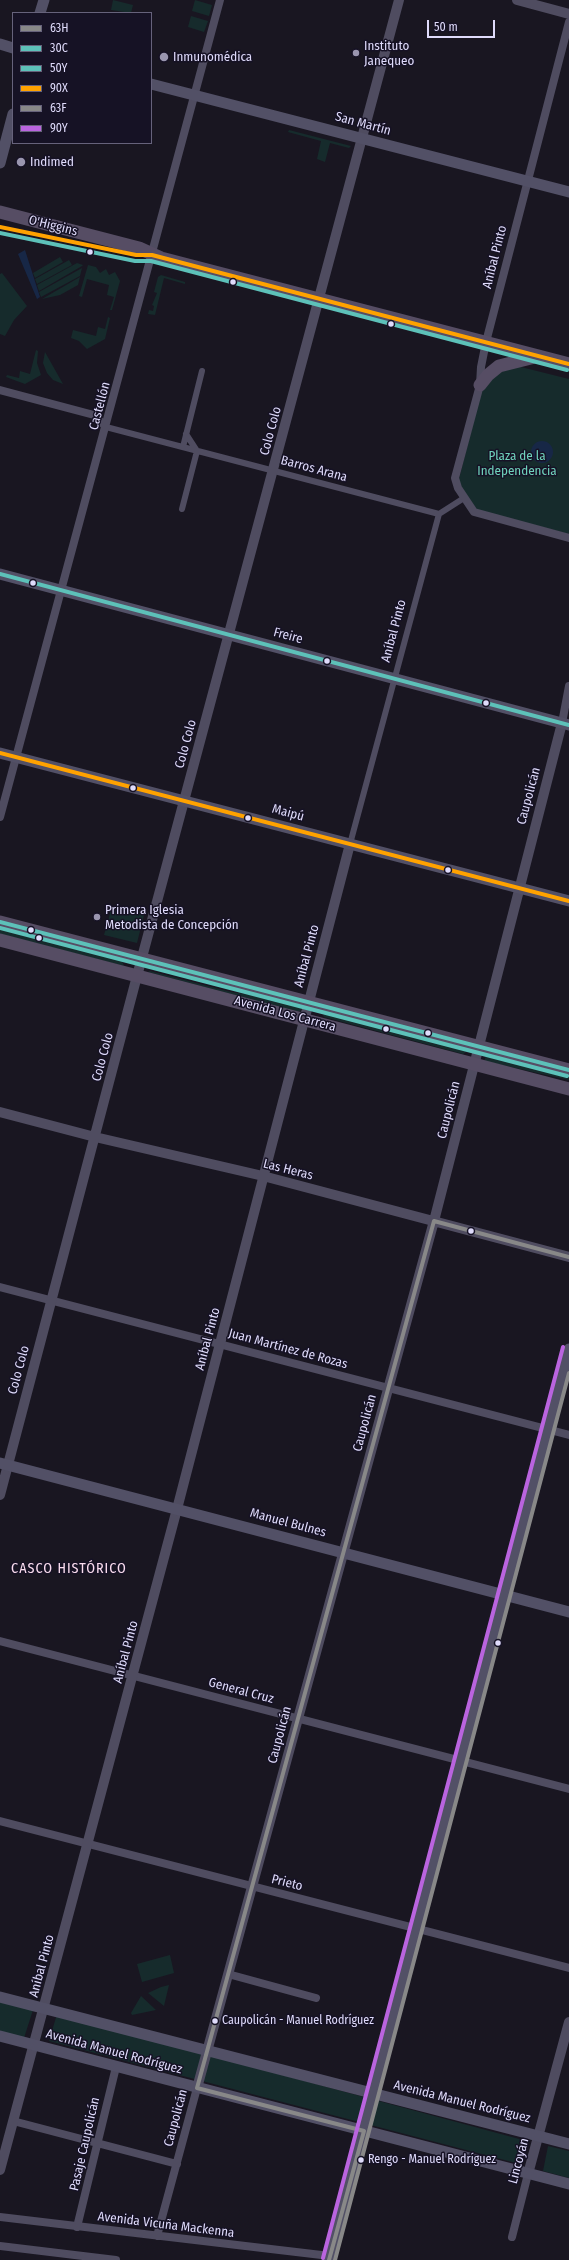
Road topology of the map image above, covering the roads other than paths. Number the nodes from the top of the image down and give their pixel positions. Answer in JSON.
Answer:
{"nodes":[{"id":1,"x":44,"y":0,"type":"edge"},
{"id":2,"x":220,"y":0,"type":"edge"},
{"id":3,"x":399,"y":0,"type":"edge"},
{"id":4,"x":517,"y":0,"type":"edge"},
{"id":5,"x":40,"y":12,"type":"edge"},
{"id":6,"x":569,"y":14,"type":"edge"},
{"id":7,"x":569,"y":22,"type":"edge"},
{"id":8,"x":0,"y":44,"type":"edge"},
{"id":9,"x":12,"y":48,"type":"edge"},
{"id":10,"x":152,"y":84,"type":"edge"},
{"id":11,"x":195,"y":95,"type":"junction"},
{"id":12,"x":12,"y":118,"type":"edge"},
{"id":13,"x":363,"y":139,"type":"junction"},
{"id":14,"x":0,"y":163,"type":"edge"},
{"id":15,"x":528,"y":181,"type":"junction"},
{"id":16,"x":569,"y":192,"type":"edge"},
{"id":17,"x":0,"y":212,"type":"edge"},
{"id":18,"x":152,"y":255,"type":"junction"},
{"id":19,"x":320,"y":300,"type":"junction"},
{"id":20,"x":486,"y":342,"type":"junction"},
{"id":21,"x":538,"y":356,"type":"junction"},
{"id":22,"x":569,"y":364,"type":"edge"},
{"id":23,"x":202,"y":372,"type":"dead end"},
{"id":24,"x":480,"y":385,"type":"junction"},
{"id":25,"x":0,"y":390,"type":"edge"},
{"id":26,"x":112,"y":405,"type":"junction"},
{"id":27,"x":94,"y":415,"type":"junction"},
{"id":28,"x":106,"y":427,"type":"junction"},
{"id":29,"x":186,"y":434,"type":"junction"},
{"id":30,"x":183,"y":447,"type":"junction"},
{"id":31,"x":197,"y":451,"type":"junction"},
{"id":32,"x":274,"y":471,"type":"junction"},
{"id":33,"x":464,"y":498,"type":"junction"},
{"id":34,"x":182,"y":509,"type":"dead end"},
{"id":35,"x":439,"y":514,"type":"junction"},
{"id":36,"x":569,"y":538,"type":"edge"},
{"id":37,"x":0,"y":574,"type":"edge"},
{"id":38,"x":62,"y":590,"type":"junction"},
{"id":39,"x":229,"y":635,"type":"junction"},
{"id":40,"x":395,"y":679,"type":"junction"},
{"id":41,"x":569,"y":686,"type":"edge"},
{"id":42,"x":565,"y":724,"type":"edge"},
{"id":43,"x":0,"y":752,"type":"edge"},
{"id":44,"x":16,"y":757,"type":"junction"},
{"id":45,"x":184,"y":800,"type":"junction"},
{"id":46,"x":0,"y":817,"type":"edge"},
{"id":47,"x":350,"y":844,"type":"junction"},
{"id":48,"x":519,"y":888,"type":"junction"},
{"id":49,"x":569,"y":901,"type":"edge"},
{"id":50,"x":0,"y":922,"type":"edge"},
{"id":51,"x":0,"y":940,"type":"edge"},
{"id":52,"x":142,"y":958,"type":"junction"},
{"id":53,"x":137,"y":976,"type":"junction"},
{"id":54,"x":308,"y":1001,"type":"junction"},
{"id":55,"x":304,"y":1019,"type":"junction"},
{"id":56,"x":479,"y":1046,"type":"junction"},
{"id":57,"x":474,"y":1064,"type":"junction"},
{"id":58,"x":569,"y":1070,"type":"edge"},
{"id":59,"x":569,"y":1089,"type":"edge"},
{"id":60,"x":0,"y":1112,"type":"edge"},
{"id":61,"x":95,"y":1137,"type":"junction"},
{"id":62,"x":263,"y":1176,"type":"junction"},
{"id":63,"x":434,"y":1220,"type":"junction"},
{"id":64,"x":569,"y":1257,"type":"edge"},
{"id":65,"x":0,"y":1287,"type":"edge"},
{"id":66,"x":52,"y":1300,"type":"junction"},
{"id":67,"x":220,"y":1344,"type":"junction"},
{"id":68,"x":569,"y":1349,"type":"edge"},
{"id":69,"x":388,"y":1388,"type":"junction"},
{"id":70,"x":548,"y":1430,"type":"junction"},
{"id":71,"x":569,"y":1435,"type":"edge"},
{"id":72,"x":4,"y":1464,"type":"edge"},
{"id":73,"x":0,"y":1495,"type":"edge"},
{"id":74,"x":177,"y":1509,"type":"junction"},
{"id":75,"x":343,"y":1552,"type":"junction"},
{"id":76,"x":505,"y":1595,"type":"junction"},
{"id":77,"x":569,"y":1612,"type":"edge"},
{"id":78,"x":0,"y":1641,"type":"edge"},
{"id":79,"x":133,"y":1676,"type":"junction"},
{"id":80,"x":298,"y":1718,"type":"junction"},
{"id":81,"x":462,"y":1761,"type":"junction"},
{"id":82,"x":569,"y":1789,"type":"edge"},
{"id":83,"x":0,"y":1821,"type":"edge"},
{"id":84,"x":88,"y":1844,"type":"junction"},
{"id":85,"x":252,"y":1886,"type":"junction"},
{"id":86,"x":417,"y":1929,"type":"junction"},
{"id":87,"x":569,"y":1968,"type":"edge"},
{"id":88,"x":228,"y":1974,"type":"junction"},
{"id":89,"x":0,"y":1997,"type":"edge"},
{"id":90,"x":316,"y":1998,"type":"dead end"},
{"id":91,"x":44,"y":2009,"type":"junction"},
{"id":92,"x":569,"y":2022,"type":"edge"},
{"id":93,"x":0,"y":2036,"type":"edge"},
{"id":94,"x":34,"y":2045,"type":"junction"},
{"id":95,"x":208,"y":2051,"type":"junction"},
{"id":96,"x":116,"y":2067,"type":"junction"},
{"id":97,"x":197,"y":2088,"type":"junction"},
{"id":98,"x":374,"y":2094,"type":"junction"},
{"id":99,"x":13,"y":2121,"type":"junction"},
{"id":100,"x":364,"y":2131,"type":"junction"},
{"id":101,"x":539,"y":2136,"type":"junction"},
{"id":102,"x":97,"y":2143,"type":"junction"},
{"id":103,"x":569,"y":2144,"type":"edge"},
{"id":104,"x":177,"y":2164,"type":"junction"},
{"id":105,"x":0,"y":2170,"type":"edge"},
{"id":106,"x":528,"y":2174,"type":"junction"},
{"id":107,"x":569,"y":2184,"type":"edge"},
{"id":108,"x":0,"y":2217,"type":"edge"},
{"id":109,"x":77,"y":2226,"type":"junction"},
{"id":110,"x":157,"y":2236,"type":"junction"},
{"id":111,"x":512,"y":2238,"type":"dead end"},
{"id":112,"x":0,"y":2246,"type":"edge"},
{"id":113,"x":330,"y":2258,"type":"edge"},
{"id":114,"x":116,"y":2260,"type":"edge"}],
"edges":[{"from":1,"to":5,"type":"main road"},
{"from":2,"to":11,"type":"street","name":"Castellón"},
{"from":3,"to":13,"type":"street","name":"Colo Colo"},
{"from":4,"to":6,"type":"street"},
{"from":7,"to":15,"type":"street","name":"Aníbal Pinto"},
{"from":8,"to":9,"type":"main road"},
{"from":10,"to":11,"type":"main road","name":"San Martín"},
{"from":11,"to":13,"type":"main road","name":"San Martín"},
{"from":11,"to":18,"type":"street","name":"Castellón"},
{"from":12,"to":14,"type":"main road"},
{"from":13,"to":15,"type":"main road","name":"San Martín"},
{"from":13,"to":19,"type":"street","name":"Colo Colo"},
{"from":15,"to":16,"type":"main road","name":"San Martín"},
{"from":15,"to":20,"type":"street","name":"Aníbal Pinto"},
{"from":17,"to":18,"type":"main road","name":"O'Higgins"},
{"from":18,"to":19,"type":"main road","name":"O'Higgins"},
{"from":18,"to":26,"type":"street","name":"Castellón"},
{"from":19,"to":20,"type":"main road","name":"O'Higgins"},
{"from":19,"to":32,"type":"street","name":"Colo Colo"},
{"from":20,"to":21,"type":"main road","name":"O'Higgins"},
{"from":20,"to":24,"type":"street","name":"Aníbal Pinto"},
{"from":21,"to":22,"type":"main road","name":"O'Higgins"},
{"from":21,"to":24,"type":"main road"},
{"from":23,"to":29,"type":"street"},
{"from":24,"to":33,"type":"street","name":"Aníbal Pinto"},
{"from":25,"to":27,"type":"street"},
{"from":26,"to":27,"type":"street"},
{"from":26,"to":28,"type":"street","name":"Castellón"},
{"from":27,"to":28,"type":"street"},
{"from":28,"to":30,"type":"street","name":"Barros Arana"},
{"from":28,"to":38,"type":"street","name":"Castellón"},
{"from":29,"to":30,"type":"street"},
{"from":29,"to":31,"type":"street"},
{"from":30,"to":31,"type":"street","name":"Barros Arana"},
{"from":31,"to":32,"type":"street","name":"Barros Arana"},
{"from":31,"to":34,"type":"street"},
{"from":32,"to":35,"type":"street","name":"Barros Arana"},
{"from":32,"to":39,"type":"street","name":"Colo Colo"},
{"from":33,"to":35,"type":"street"},
{"from":33,"to":36,"type":"street"},
{"from":35,"to":40,"type":"street","name":"Aníbal Pinto"},
{"from":37,"to":38,"type":"main road","name":"Freire"},
{"from":38,"to":39,"type":"main road","name":"Freire"},
{"from":38,"to":44,"type":"street","name":"Castellón"},
{"from":39,"to":40,"type":"main road","name":"Freire"},
{"from":39,"to":45,"type":"street","name":"Colo Colo"},
{"from":40,"to":42,"type":"main road","name":"Freire"},
{"from":40,"to":47,"type":"street","name":"Aníbal Pinto"},
{"from":41,"to":42,"type":"street","name":"Caupolicán"},
{"from":42,"to":48,"type":"street","name":"Caupolicán"},
{"from":43,"to":44,"type":"main road","name":"Maipú"},
{"from":44,"to":45,"type":"main road","name":"Maipú"},
{"from":44,"to":46,"type":"street","name":"Castellón"},
{"from":45,"to":47,"type":"main road","name":"Maipú"},
{"from":45,"to":52,"type":"street","name":"Colo Colo"},
{"from":47,"to":48,"type":"main road","name":"Maipú"},
{"from":47,"to":54,"type":"street","name":"Aníbal Pinto"},
{"from":48,"to":49,"type":"main road","name":"Maipú"},
{"from":48,"to":56,"type":"street","name":"Caupolicán"},
{"from":50,"to":52,"type":"main road","name":"Avenida Los Carrera"},
{"from":51,"to":53,"type":"main road","name":"Avenida Los Carrera"},
{"from":52,"to":53,"type":"street","name":"Colo Colo"},
{"from":52,"to":54,"type":"main road","name":"Avenida Los Carrera"},
{"from":53,"to":55,"type":"main road","name":"Avenida Los Carrera"},
{"from":53,"to":61,"type":"street","name":"Colo Colo"},
{"from":54,"to":55,"type":"street","name":"Aníbal Pinto"},
{"from":54,"to":56,"type":"main road","name":"Avenida Los Carrera"},
{"from":55,"to":57,"type":"main road","name":"Avenida Los Carrera"},
{"from":55,"to":62,"type":"street","name":"Aníbal Pinto"},
{"from":56,"to":57,"type":"street","name":"Caupolicán"},
{"from":56,"to":58,"type":"main road","name":"Avenida Los Carrera"},
{"from":57,"to":59,"type":"main road","name":"Avenida Los Carrera"},
{"from":57,"to":63,"type":"street","name":"Caupolicán"},
{"from":60,"to":61,"type":"street","name":"Las Heras"},
{"from":61,"to":62,"type":"street","name":"Las Heras"},
{"from":61,"to":66,"type":"street","name":"Colo Colo"},
{"from":62,"to":63,"type":"street","name":"Las Heras"},
{"from":62,"to":67,"type":"street","name":"Aníbal Pinto"},
{"from":63,"to":64,"type":"street","name":"Las Heras"},
{"from":63,"to":69,"type":"street","name":"Caupolicán"},
{"from":65,"to":66,"type":"street","name":"Juan Martínez de Rozas"},
{"from":66,"to":67,"type":"street","name":"Juan Martínez de Rozas"},
{"from":66,"to":72,"type":"street","name":"Colo Colo"},
{"from":67,"to":69,"type":"street","name":"Juan Martínez de Rozas"},
{"from":67,"to":74,"type":"street","name":"Aníbal Pinto"},
{"from":68,"to":70,"type":"main road"},
{"from":69,"to":70,"type":"street","name":"Juan Martínez de Rozas"},
{"from":69,"to":75,"type":"street","name":"Caupolicán"},
{"from":70,"to":71,"type":"street","name":"Juan Martínez de Rozas"},
{"from":70,"to":76,"type":"main road"},
{"from":72,"to":73,"type":"street","name":"Colo Colo"},
{"from":72,"to":74,"type":"main road","name":"Manuel Bulnes"},
{"from":74,"to":75,"type":"main road","name":"Manuel Bulnes"},
{"from":74,"to":79,"type":"street","name":"Aníbal Pinto"},
{"from":75,"to":76,"type":"main road","name":"Manuel Bulnes"},
{"from":75,"to":80,"type":"street","name":"Caupolicán"},
{"from":76,"to":77,"type":"main road","name":"Manuel Bulnes"},
{"from":76,"to":81,"type":"main road"},
{"from":78,"to":79,"type":"street","name":"General Cruz"},
{"from":79,"to":80,"type":"street","name":"General Cruz"},
{"from":79,"to":84,"type":"street","name":"Aníbal Pinto"},
{"from":80,"to":81,"type":"street","name":"General Cruz"},
{"from":80,"to":85,"type":"street","name":"Caupolicán"},
{"from":81,"to":82,"type":"street","name":"General Cruz"},
{"from":81,"to":86,"type":"main road"},
{"from":83,"to":84,"type":"street","name":"Prieto"},
{"from":84,"to":85,"type":"street","name":"Prieto"},
{"from":84,"to":91,"type":"street","name":"Aníbal Pinto"},
{"from":85,"to":86,"type":"street","name":"Prieto"},
{"from":85,"to":88,"type":"street","name":"Caupolicán"},
{"from":86,"to":87,"type":"street","name":"Prieto"},
{"from":86,"to":98,"type":"main road"},
{"from":88,"to":90,"type":"street"},
{"from":88,"to":95,"type":"street","name":"Caupolicán"},
{"from":89,"to":91,"type":"main road","name":"Avenida Manuel Rodríguez"},
{"from":91,"to":94,"type":"street","name":"Aníbal Pinto"},
{"from":91,"to":95,"type":"main road","name":"Avenida Manuel Rodríguez"},
{"from":92,"to":101,"type":"street","name":"Lincoyán"},
{"from":93,"to":94,"type":"main road","name":"Avenida Manuel Rodríguez"},
{"from":94,"to":96,"type":"main road","name":"Avenida Manuel Rodríguez"},
{"from":94,"to":99,"type":"street","name":"Aníbal Pinto"},
{"from":95,"to":97,"type":"street","name":"Caupolicán"},
{"from":95,"to":98,"type":"main road","name":"Avenida Manuel Rodríguez"},
{"from":96,"to":97,"type":"main road","name":"Avenida Manuel Rodríguez"},
{"from":96,"to":102,"type":"street","name":"Pasaje Caupolicán"},
{"from":97,"to":100,"type":"main road","name":"Avenida Manuel Rodríguez"},
{"from":97,"to":104,"type":"street","name":"Caupolicán"},
{"from":98,"to":100,"type":"main road"},
{"from":98,"to":101,"type":"main road","name":"Avenida Manuel Rodríguez"},
{"from":99,"to":102,"type":"street","name":"Caupolicán"},
{"from":99,"to":105,"type":"street","name":"Aníbal Pinto"},
{"from":100,"to":106,"type":"main road","name":"Avenida Manuel Rodríguez"},
{"from":100,"to":113,"type":"main road"},
{"from":101,"to":103,"type":"main road","name":"Avenida Manuel Rodríguez"},
{"from":101,"to":106,"type":"street","name":"Lincoyán"},
{"from":102,"to":104,"type":"street","name":"Caupolicán"},
{"from":102,"to":109,"type":"street","name":"Pasaje Caupolicán"},
{"from":104,"to":110,"type":"street","name":"Caupolicán"},
{"from":106,"to":107,"type":"main road","name":"Avenida Manuel Rodríguez"},
{"from":106,"to":111,"type":"street","name":"Lincoyán"},
{"from":108,"to":109,"type":"street","name":"Avenida Vicuña Mackenna"},
{"from":109,"to":110,"type":"street","name":"Avenida Vicuña Mackenna"},
{"from":110,"to":113,"type":"street","name":"Avenida Vicuña Mackenna"},
{"from":112,"to":114,"type":"street"}]}
